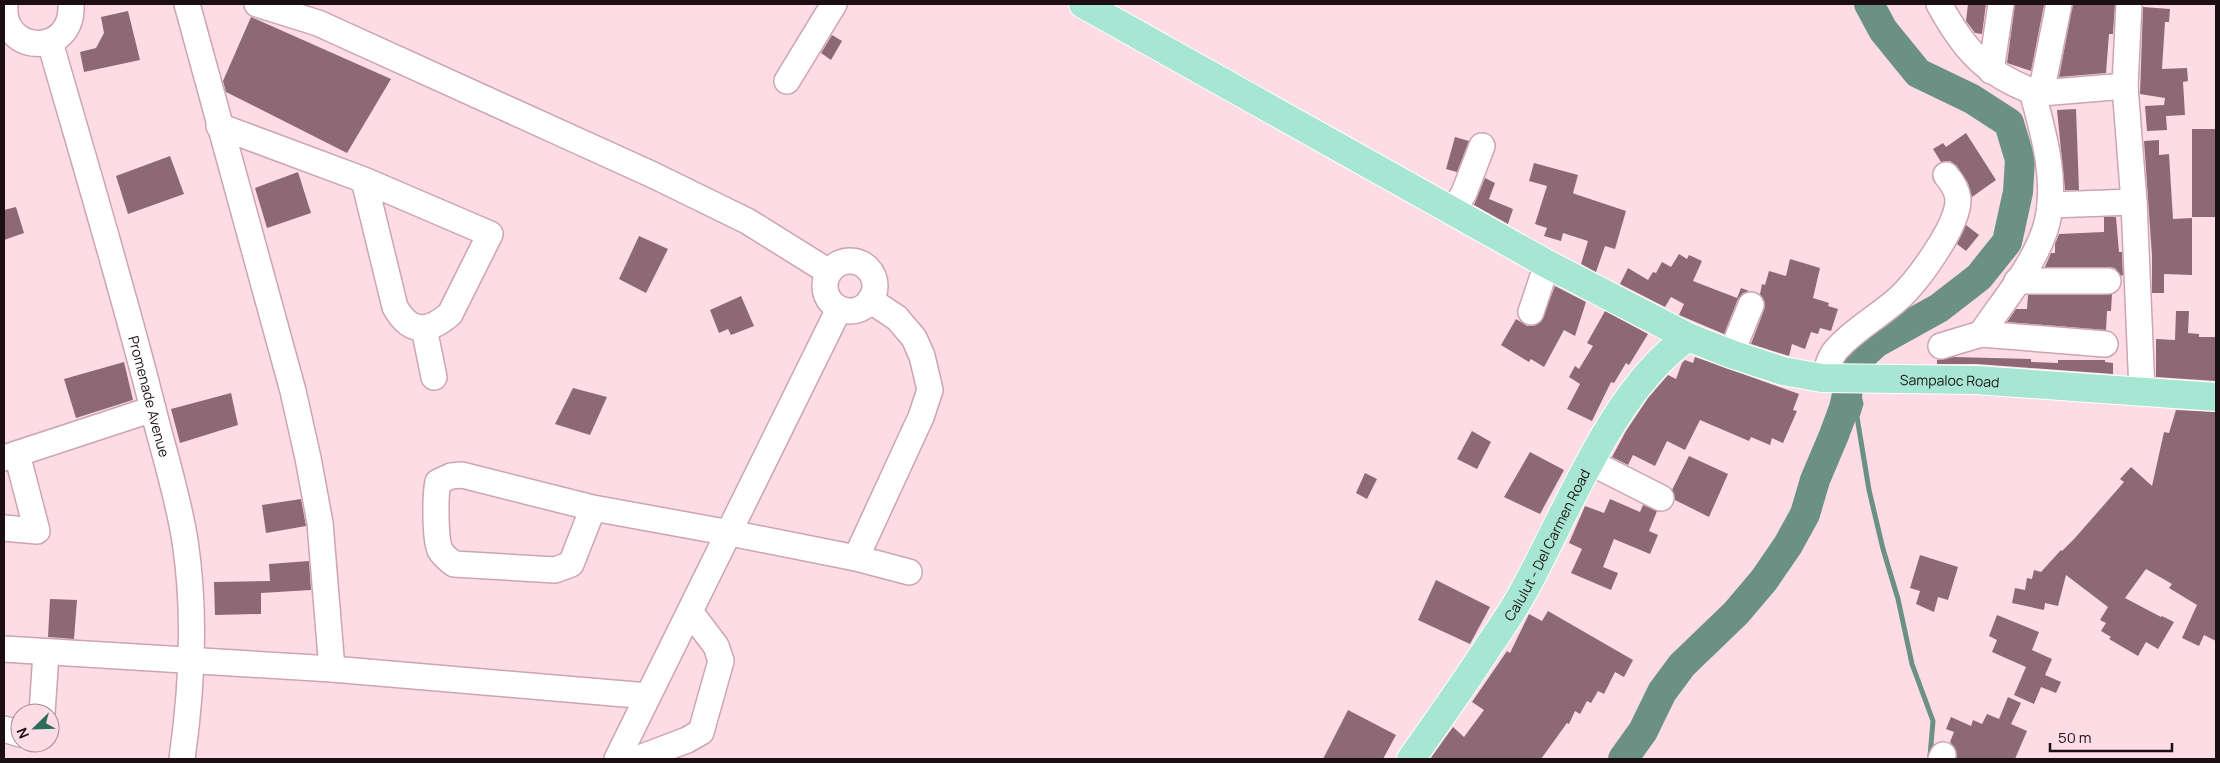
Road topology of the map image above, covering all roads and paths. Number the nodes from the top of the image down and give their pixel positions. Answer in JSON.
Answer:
{"nodes":[{"id":1,"x":71,"y":4,"type":"edge"},
{"id":2,"x":187,"y":4,"type":"edge"},
{"id":3,"x":257,"y":4,"type":"edge"},
{"id":4,"x":834,"y":4,"type":"edge"},
{"id":5,"x":1083,"y":4,"type":"edge"},
{"id":6,"x":1939,"y":4,"type":"edge"},
{"id":7,"x":2001,"y":4,"type":"edge"},
{"id":8,"x":2059,"y":4,"type":"edge"},
{"id":9,"x":2129,"y":4,"type":"edge"},
{"id":10,"x":5,"y":18,"type":"edge"},
{"id":11,"x":50,"y":42,"type":"junction"},
{"id":12,"x":1991,"y":71,"type":"junction"},
{"id":13,"x":787,"y":81,"type":"dead end"},
{"id":14,"x":2125,"y":86,"type":"junction"},
{"id":15,"x":2036,"y":92,"type":"junction"},
{"id":16,"x":219,"y":126,"type":"junction"},
{"id":17,"x":1482,"y":146,"type":"dead end"},
{"id":18,"x":1946,"y":174,"type":"dead end"},
{"id":19,"x":364,"y":180,"type":"junction"},
{"id":20,"x":2134,"y":202,"type":"junction"},
{"id":21,"x":2050,"y":205,"type":"junction"},
{"id":22,"x":1453,"y":211,"type":"junction"},
{"id":23,"x":1547,"y":264,"type":"junction"},
{"id":24,"x":829,"y":272,"type":"junction"},
{"id":25,"x":2017,"y":281,"type":"junction"},
{"id":26,"x":2108,"y":281,"type":"dead end"},
{"id":27,"x":870,"y":300,"type":"junction"},
{"id":28,"x":1751,"y":305,"type":"dead end"},
{"id":29,"x":839,"y":309,"type":"junction"},
{"id":30,"x":1531,"y":312,"type":"dead end"},
{"id":31,"x":424,"y":328,"type":"junction"},
{"id":32,"x":1981,"y":334,"type":"junction"},
{"id":33,"x":1688,"y":337,"type":"junction"},
{"id":34,"x":2105,"y":344,"type":"dead end"},
{"id":35,"x":1942,"y":346,"type":"dead end"},
{"id":36,"x":1731,"y":354,"type":"junction"},
{"id":37,"x":434,"y":377,"type":"dead end"},
{"id":38,"x":1829,"y":379,"type":"junction"},
{"id":39,"x":2142,"y":391,"type":"junction"},
{"id":40,"x":2216,"y":397,"type":"edge"},
{"id":41,"x":153,"y":409,"type":"junction"},
{"id":42,"x":10,"y":456,"type":"edge"},
{"id":43,"x":1590,"y":462,"type":"junction"},
{"id":44,"x":1661,"y":498,"type":"dead end"},
{"id":45,"x":593,"y":508,"type":"junction"},
{"id":46,"x":4,"y":528,"type":"edge"},
{"id":47,"x":730,"y":533,"type":"junction"},
{"id":48,"x":856,"y":558,"type":"junction"},
{"id":49,"x":909,"y":572,"type":"dead end"},
{"id":50,"x":691,"y":613,"type":"junction"},
{"id":51,"x":4,"y":649,"type":"edge"},
{"id":52,"x":46,"y":653,"type":"junction"},
{"id":53,"x":190,"y":661,"type":"junction"},
{"id":54,"x":332,"y":669,"type":"junction"},
{"id":55,"x":648,"y":696,"type":"junction"},
{"id":56,"x":43,"y":703,"type":"edge"},
{"id":57,"x":182,"y":759,"type":"edge"},
{"id":58,"x":617,"y":759,"type":"edge"},
{"id":59,"x":637,"y":759,"type":"edge"},
{"id":60,"x":1411,"y":759,"type":"edge"}],
"edges":[{"from":1,"to":11,"type":"street"},
{"from":2,"to":16,"type":"street"},
{"from":3,"to":24,"type":"street"},
{"from":4,"to":13,"type":"street"},
{"from":5,"to":22,"type":"main road","name":"Sampaloc Road"},
{"from":6,"to":12,"type":"street"},
{"from":7,"to":12,"type":"street"},
{"from":8,"to":15,"type":"street"},
{"from":9,"to":14,"type":"street"},
{"from":10,"to":11,"type":"street"},
{"from":11,"to":41,"type":"street","name":"Promenade Avenue"},
{"from":12,"to":15,"type":"street"},
{"from":14,"to":15,"type":"street"},
{"from":14,"to":20,"type":"street"},
{"from":15,"to":21,"type":"street"},
{"from":16,"to":19,"type":"street"},
{"from":16,"to":54,"type":"street"},
{"from":17,"to":22,"type":"street"},
{"from":18,"to":38,"type":"street"},
{"from":19,"to":31,"type":"street"},
{"from":19,"to":31,"type":"street"},
{"from":20,"to":21,"type":"street"},
{"from":20,"to":39,"type":"street"},
{"from":21,"to":25,"type":"street"},
{"from":22,"to":23,"type":"main road","name":"Sampaloc Road"},
{"from":23,"to":30,"type":"street"},
{"from":23,"to":33,"type":"main road","name":"Sampaloc Road"},
{"from":24,"to":27,"type":"street"},
{"from":24,"to":29,"type":"street"},
{"from":25,"to":26,"type":"street"},
{"from":25,"to":32,"type":"street"},
{"from":27,"to":29,"type":"street"},
{"from":27,"to":48,"type":"street"},
{"from":28,"to":36,"type":"street"},
{"from":29,"to":47,"type":"street"},
{"from":31,"to":37,"type":"street"},
{"from":32,"to":34,"type":"street"},
{"from":32,"to":35,"type":"street"},
{"from":33,"to":36,"type":"main road","name":"Sampaloc Road"},
{"from":33,"to":43,"type":"main road","name":"Calulut - Del Carmen Road"},
{"from":36,"to":38,"type":"main road","name":"Sampaloc Road"},
{"from":38,"to":39,"type":"main road","name":"Sampaloc Road"},
{"from":39,"to":40,"type":"main road","name":"Sampaloc Road"},
{"from":41,"to":42,"type":"street"},
{"from":41,"to":53,"type":"street","name":"Promenade Avenue"},
{"from":42,"to":46,"type":"street"},
{"from":43,"to":44,"type":"street"},
{"from":43,"to":60,"type":"main road","name":"Calulut - Del Carmen Road"},
{"from":45,"to":45,"type":"street"},
{"from":45,"to":47,"type":"street"},
{"from":47,"to":48,"type":"street"},
{"from":47,"to":50,"type":"street"},
{"from":48,"to":49,"type":"street"},
{"from":50,"to":55,"type":"street"},
{"from":50,"to":59,"type":"street"},
{"from":51,"to":52,"type":"street"},
{"from":52,"to":53,"type":"street"},
{"from":52,"to":56,"type":"street"},
{"from":53,"to":54,"type":"street"},
{"from":53,"to":57,"type":"street","name":"Promenade Avenue"},
{"from":54,"to":55,"type":"street"},
{"from":55,"to":58,"type":"street"}]}
